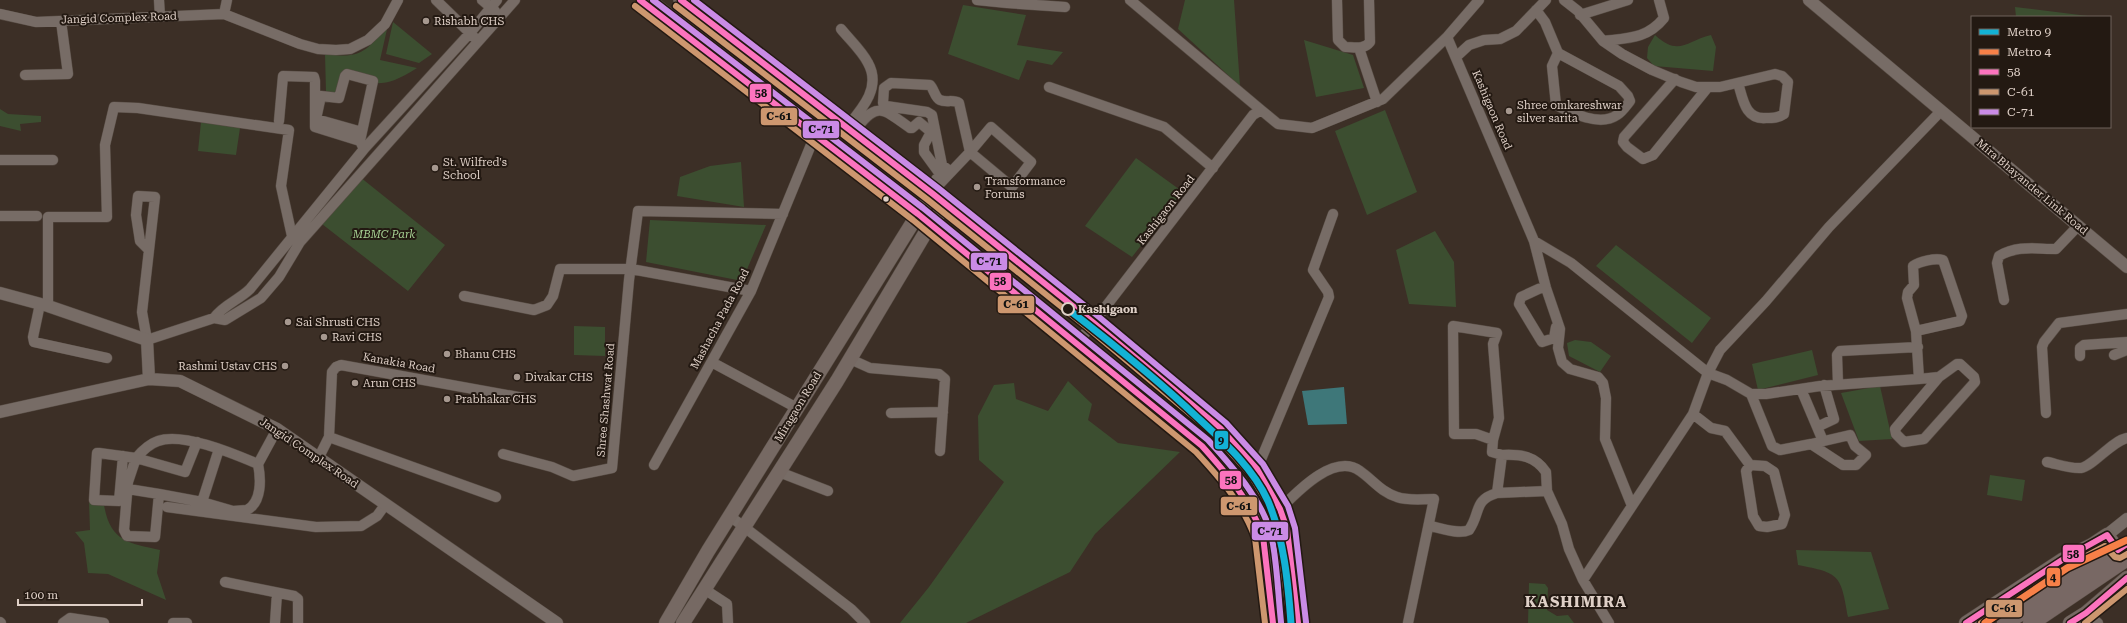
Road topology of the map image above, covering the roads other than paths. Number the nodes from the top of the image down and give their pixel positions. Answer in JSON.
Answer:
{"nodes":[{"id":1,"x":159,"y":0,"type":"edge"},
{"id":2,"x":227,"y":0,"type":"edge"},
{"id":3,"x":398,"y":0,"type":"edge"},
{"id":4,"x":436,"y":0,"type":"edge"},
{"id":5,"x":482,"y":0,"type":"edge"},
{"id":6,"x":515,"y":0,"type":"edge"},
{"id":7,"x":670,"y":0,"type":"edge"},
{"id":8,"x":681,"y":0,"type":"edge"},
{"id":9,"x":977,"y":0,"type":"edge"},
{"id":10,"x":1130,"y":0,"type":"edge"},
{"id":11,"x":1337,"y":0,"type":"edge"},
{"id":12,"x":1369,"y":0,"type":"edge"},
{"id":13,"x":1479,"y":0,"type":"edge"},
{"id":14,"x":1546,"y":0,"type":"edge"},
{"id":15,"x":1564,"y":0,"type":"edge"},
{"id":16,"x":1628,"y":0,"type":"edge"},
{"id":17,"x":1659,"y":0,"type":"edge"},
{"id":18,"x":1809,"y":0,"type":"edge"},
{"id":19,"x":648,"y":2,"type":"edge"},
{"id":20,"x":1007,"y":2,"type":"edge"},
{"id":21,"x":494,"y":4,"type":"edge"},
{"id":22,"x":1066,"y":7,"type":"dead end"},
{"id":23,"x":1536,"y":10,"type":"junction"},
{"id":24,"x":0,"y":14,"type":"edge"},
{"id":25,"x":224,"y":14,"type":"junction"},
{"id":26,"x":1580,"y":15,"type":"junction"},
{"id":27,"x":501,"y":16,"type":"junction"},
{"id":28,"x":160,"y":17,"type":"junction"},
{"id":29,"x":60,"y":21,"type":"junction"},
{"id":30,"x":841,"y":29,"type":"dead end"},
{"id":31,"x":470,"y":33,"type":"junction"},
{"id":32,"x":1447,"y":37,"type":"junction"},
{"id":33,"x":479,"y":41,"type":"junction"},
{"id":34,"x":1603,"y":41,"type":"junction"},
{"id":35,"x":1360,"y":48,"type":"junction"},
{"id":36,"x":1558,"y":53,"type":"junction"},
{"id":37,"x":1456,"y":57,"type":"junction"},
{"id":38,"x":24,"y":75,"type":"dead end"},
{"id":39,"x":1675,"y":79,"type":"junction"},
{"id":40,"x":1738,"y":83,"type":"junction"},
{"id":41,"x":1708,"y":87,"type":"junction"},
{"id":42,"x":1049,"y":88,"type":"dead end"},
{"id":43,"x":938,"y":99,"type":"junction"},
{"id":44,"x":1377,"y":102,"type":"junction"},
{"id":45,"x":1261,"y":110,"type":"junction"},
{"id":46,"x":1941,"y":111,"type":"junction"},
{"id":47,"x":930,"y":113,"type":"junction"},
{"id":48,"x":279,"y":121,"type":"dead end"},
{"id":49,"x":850,"y":131,"type":"junction"},
{"id":50,"x":815,"y":135,"type":"junction"},
{"id":51,"x":362,"y":141,"type":"junction"},
{"id":52,"x":970,"y":152,"type":"junction"},
{"id":53,"x":860,"y":155,"type":"junction"},
{"id":54,"x":374,"y":158,"type":"junction"},
{"id":55,"x":0,"y":160,"type":"edge"},
{"id":56,"x":53,"y":160,"type":"dead end"},
{"id":57,"x":1213,"y":168,"type":"junction"},
{"id":58,"x":951,"y":172,"type":"junction"},
{"id":59,"x":908,"y":175,"type":"junction"},
{"id":60,"x":931,"y":193,"type":"junction"},
{"id":61,"x":892,"y":194,"type":"junction"},
{"id":62,"x":946,"y":205,"type":"junction"},
{"id":63,"x":782,"y":214,"type":"junction"},
{"id":64,"x":918,"y":214,"type":"junction"},
{"id":65,"x":1333,"y":214,"type":"dead end"},
{"id":66,"x":0,"y":216,"type":"edge"},
{"id":67,"x":37,"y":216,"type":"dead end"},
{"id":68,"x":930,"y":225,"type":"junction"},
{"id":69,"x":2078,"y":226,"type":"junction"},
{"id":70,"x":296,"y":239,"type":"junction"},
{"id":71,"x":1534,"y":241,"type":"junction"},
{"id":72,"x":149,"y":250,"type":"junction"},
{"id":73,"x":2127,"y":267,"type":"edge"},
{"id":74,"x":631,"y":269,"type":"junction"},
{"id":75,"x":1542,"y":287,"type":"junction"},
{"id":76,"x":250,"y":289,"type":"junction"},
{"id":77,"x":751,"y":291,"type":"junction"},
{"id":78,"x":0,"y":293,"type":"edge"},
{"id":79,"x":464,"y":296,"type":"dead end"},
{"id":80,"x":261,"y":298,"type":"junction"},
{"id":81,"x":2004,"y":300,"type":"dead end"},
{"id":82,"x":44,"y":305,"type":"junction"},
{"id":83,"x":1550,"y":307,"type":"junction"},
{"id":84,"x":2127,"y":314,"type":"edge"},
{"id":85,"x":214,"y":318,"type":"junction"},
{"id":86,"x":1094,"y":323,"type":"junction"},
{"id":87,"x":1916,"y":331,"type":"junction"},
{"id":88,"x":147,"y":340,"type":"junction"},
{"id":89,"x":2127,"y":342,"type":"edge"},
{"id":90,"x":1077,"y":344,"type":"junction"},
{"id":91,"x":1918,"y":347,"type":"junction"},
{"id":92,"x":2127,"y":350,"type":"edge"},
{"id":93,"x":2114,"y":355,"type":"dead end"},
{"id":94,"x":2080,"y":356,"type":"dead end"},
{"id":95,"x":107,"y":358,"type":"dead end"},
{"id":96,"x":850,"y":359,"type":"junction"},
{"id":97,"x":717,"y":365,"type":"dead end"},
{"id":98,"x":1708,"y":373,"type":"junction"},
{"id":99,"x":1939,"y":377,"type":"junction"},
{"id":100,"x":149,"y":379,"type":"junction"},
{"id":101,"x":1919,"y":379,"type":"junction"},
{"id":102,"x":1838,"y":384,"type":"junction"},
{"id":103,"x":1824,"y":385,"type":"junction"},
{"id":104,"x":1801,"y":389,"type":"junction"},
{"id":105,"x":1751,"y":394,"type":"junction"},
{"id":106,"x":530,"y":399,"type":"dead end"},
{"id":107,"x":797,"y":408,"type":"junction"},
{"id":108,"x":0,"y":412,"type":"edge"},
{"id":109,"x":943,"y":412,"type":"junction"},
{"id":110,"x":2046,"y":412,"type":"dead end"},
{"id":111,"x":891,"y":413,"type":"dead end"},
{"id":112,"x":1693,"y":414,"type":"junction"},
{"id":113,"x":1817,"y":427,"type":"junction"},
{"id":114,"x":1220,"y":428,"type":"junction"},
{"id":115,"x":277,"y":429,"type":"junction"},
{"id":116,"x":329,"y":437,"type":"junction"},
{"id":117,"x":2127,"y":438,"type":"edge"},
{"id":118,"x":1493,"y":440,"type":"junction"},
{"id":119,"x":1823,"y":441,"type":"junction"},
{"id":120,"x":196,"y":442,"type":"junction"},
{"id":121,"x":1811,"y":444,"type":"junction"},
{"id":122,"x":1202,"y":446,"type":"junction"},
{"id":123,"x":219,"y":449,"type":"junction"},
{"id":124,"x":940,"y":451,"type":"dead end"},
{"id":125,"x":503,"y":454,"type":"dead end"},
{"id":126,"x":1502,"y":454,"type":"junction"},
{"id":127,"x":123,"y":456,"type":"junction"},
{"id":128,"x":319,"y":457,"type":"junction"},
{"id":129,"x":136,"y":458,"type":"junction"},
{"id":130,"x":2047,"y":462,"type":"dead end"},
{"id":131,"x":258,"y":464,"type":"junction"},
{"id":132,"x":654,"y":465,"type":"dead end"},
{"id":133,"x":1750,"y":465,"type":"junction"},
{"id":134,"x":1257,"y":469,"type":"junction"},
{"id":135,"x":779,"y":472,"type":"junction"},
{"id":136,"x":128,"y":489,"type":"junction"},
{"id":137,"x":828,"y":491,"type":"dead end"},
{"id":138,"x":1547,"y":491,"type":"junction"},
{"id":139,"x":1497,"y":493,"type":"junction"},
{"id":140,"x":159,"y":494,"type":"junction"},
{"id":141,"x":496,"y":497,"type":"dead end"},
{"id":142,"x":202,"y":502,"type":"junction"},
{"id":143,"x":385,"y":505,"type":"junction"},
{"id":144,"x":1632,"y":506,"type":"junction"},
{"id":145,"x":167,"y":507,"type":"dead end"},
{"id":146,"x":1280,"y":509,"type":"junction"},
{"id":147,"x":731,"y":517,"type":"junction"},
{"id":148,"x":2127,"y":519,"type":"edge"},
{"id":149,"x":744,"y":526,"type":"junction"},
{"id":150,"x":1430,"y":526,"type":"junction"},
{"id":151,"x":2107,"y":535,"type":"junction"},
{"id":152,"x":2120,"y":555,"type":"edge"},
{"id":153,"x":2127,"y":578,"type":"edge"},
{"id":154,"x":1583,"y":580,"type":"junction"},
{"id":155,"x":225,"y":582,"type":"dead end"},
{"id":156,"x":704,"y":589,"type":"junction"},
{"id":157,"x":277,"y":593,"type":"junction"},
{"id":158,"x":2086,"y":613,"type":"junction"},
{"id":159,"x":63,"y":623,"type":"edge"},
{"id":160,"x":104,"y":623,"type":"edge"},
{"id":161,"x":173,"y":623,"type":"edge"},
{"id":162,"x":188,"y":623,"type":"edge"},
{"id":163,"x":275,"y":623,"type":"edge"},
{"id":164,"x":298,"y":623,"type":"edge"},
{"id":165,"x":557,"y":623,"type":"edge"},
{"id":166,"x":666,"y":623,"type":"edge"},
{"id":167,"x":683,"y":623,"type":"edge"},
{"id":168,"x":728,"y":623,"type":"edge"},
{"id":169,"x":865,"y":623,"type":"edge"},
{"id":170,"x":1273,"y":623,"type":"edge"},
{"id":171,"x":1298,"y":623,"type":"edge"},
{"id":172,"x":1408,"y":623,"type":"edge"},
{"id":173,"x":1609,"y":623,"type":"edge"},
{"id":174,"x":1966,"y":623,"type":"edge"},
{"id":175,"x":2005,"y":623,"type":"edge"},
{"id":176,"x":2032,"y":623,"type":"edge"},
{"id":177,"x":2070,"y":623,"type":"edge"},
{"id":178,"x":2098,"y":623,"type":"edge"}],
"edges":[{"from":1,"to":28,"type":"street"},
{"from":2,"to":25,"type":"street"},
{"from":3,"to":25,"type":"street"},
{"from":4,"to":31,"type":"street"},
{"from":5,"to":21,"type":"street"},
{"from":6,"to":27,"type":"street"},
{"from":7,"to":53,"type":"main road"},
{"from":8,"to":49,"type":"main road"},
{"from":9,"to":20,"type":"street"},
{"from":10,"to":45,"type":"street"},
{"from":11,"to":35,"type":"street"},
{"from":12,"to":35,"type":"street"},
{"from":13,"to":32,"type":"street"},
{"from":14,"to":23,"type":"street"},
{"from":15,"to":26,"type":"street"},
{"from":16,"to":26,"type":"street"},
{"from":17,"to":34,"type":"street"},
{"from":18,"to":46,"type":"street","name":"Mira Bhayander Link Road"},
{"from":19,"to":50,"type":"main road"},
{"from":19,"to":53,"type":"main road","bridge":true},
{"from":20,"to":22,"type":"street"},
{"from":21,"to":27,"type":"street"},
{"from":21,"to":31,"type":"street"},
{"from":23,"to":36,"type":"street"},
{"from":23,"to":37,"type":"street"},
{"from":24,"to":29,"type":"street","name":"Jangid Complex Road"},
{"from":25,"to":28,"type":"street","name":"Jangid Complex Road"},
{"from":26,"to":34,"type":"street"},
{"from":27,"to":33,"type":"street"},
{"from":28,"to":29,"type":"street","name":"Jangid Complex Road"},
{"from":29,"to":38,"type":"street"},
{"from":30,"to":49,"type":"street"},
{"from":31,"to":33,"type":"street"},
{"from":31,"to":51,"type":"street"},
{"from":32,"to":37,"type":"street","name":"Kashigaon Road"},
{"from":32,"to":44,"type":"street"},
{"from":33,"to":54,"type":"street"},
{"from":34,"to":39,"type":"street"},
{"from":35,"to":44,"type":"street"},
{"from":36,"to":36,"type":"street"},
{"from":37,"to":71,"type":"street","name":"Kashigaon Road"},
{"from":39,"to":41,"type":"street"},
{"from":39,"to":41,"type":"street"},
{"from":40,"to":40,"type":"street"},
{"from":40,"to":41,"type":"street"},
{"from":42,"to":57,"type":"street"},
{"from":43,"to":47,"type":"street"},
{"from":43,"to":47,"type":"street"},
{"from":43,"to":52,"type":"street"},
{"from":44,"to":45,"type":"street"},
{"from":45,"to":57,"type":"street","name":"Kashigaon Road"},
{"from":46,"to":69,"type":"street","name":"Mira Bhayander Link Road"},
{"from":46,"to":98,"type":"street"},
{"from":47,"to":58,"type":"street"},
{"from":48,"to":51,"type":"street"},
{"from":49,"to":59,"type":"main road"},
{"from":49,"to":60,"type":"street"},
{"from":50,"to":61,"type":"main road"},
{"from":50,"to":63,"type":"street","name":"Mashacha Pada Road"},
{"from":51,"to":51,"type":"street"},
{"from":51,"to":54,"type":"street"},
{"from":51,"to":70,"type":"street"},
{"from":52,"to":52,"type":"street"},
{"from":52,"to":58,"type":"street"},
{"from":53,"to":59,"type":"main road"},
{"from":53,"to":61,"type":"main road"},
{"from":54,"to":70,"type":"street"},
{"from":55,"to":56,"type":"street"},
{"from":57,"to":86,"type":"street","name":"Kashigaon Road"},
{"from":58,"to":60,"type":"street"},
{"from":59,"to":60,"type":"main road"},
{"from":60,"to":62,"type":"main road"},
{"from":60,"to":64,"type":"main road","name":"Miragaon Road"},
{"from":61,"to":64,"type":"main road"},
{"from":62,"to":68,"type":"main road","name":"Miragaon Road"},
{"from":62,"to":86,"type":"main road"},
{"from":63,"to":74,"type":"street","name":"Shree Shashwat Road"},
{"from":63,"to":77,"type":"street","name":"Mashacha Pada Road"},
{"from":64,"to":68,"type":"main road"},
{"from":64,"to":107,"type":"main road","name":"Miragaon Road"},
{"from":65,"to":134,"type":"street"},
{"from":66,"to":67,"type":"street"},
{"from":68,"to":90,"type":"main road"},
{"from":68,"to":96,"type":"main road","name":"Miragaon Road"},
{"from":69,"to":73,"type":"street","name":"Mira Bhayander Link Road"},
{"from":69,"to":81,"type":"street"},
{"from":70,"to":76,"type":"street"},
{"from":70,"to":80,"type":"street"},
{"from":70,"to":82,"type":"street"},
{"from":71,"to":75,"type":"street","name":"Kashigaon Road"},
{"from":71,"to":98,"type":"street"},
{"from":72,"to":72,"type":"street"},
{"from":72,"to":88,"type":"street"},
{"from":74,"to":77,"type":"street"},
{"from":74,"to":79,"type":"street"},
{"from":74,"to":125,"type":"street","name":"Shree Shashwat Road"},
{"from":75,"to":83,"type":"street","name":"Kashigaon Road"},
{"from":75,"to":83,"type":"street"},
{"from":76,"to":80,"type":"street"},
{"from":76,"to":85,"type":"street"},
{"from":77,"to":132,"type":"street","name":"Mashacha Pada Road"},
{"from":78,"to":82,"type":"street"},
{"from":80,"to":85,"type":"street"},
{"from":82,"to":88,"type":"street"},
{"from":82,"to":95,"type":"street"},
{"from":83,"to":144,"type":"street","name":"Kashigaon Road"},
{"from":84,"to":110,"type":"street"},
{"from":85,"to":88,"type":"street"},
{"from":86,"to":90,"type":"street","name":"Kashigaon Road"},
{"from":86,"to":114,"type":"main road"},
{"from":87,"to":87,"type":"street"},
{"from":87,"to":91,"type":"street"},
{"from":88,"to":100,"type":"street"},
{"from":89,"to":94,"type":"street"},
{"from":90,"to":122,"type":"main road"},
{"from":91,"to":101,"type":"street"},
{"from":91,"to":102,"type":"street"},
{"from":92,"to":93,"type":"street"},
{"from":96,"to":109,"type":"street"},
{"from":96,"to":135,"type":"main road","name":"Miragaon Road"},
{"from":97,"to":107,"type":"street"},
{"from":98,"to":105,"type":"street"},
{"from":98,"to":112,"type":"street"},
{"from":99,"to":99,"type":"street"},
{"from":99,"to":101,"type":"street"},
{"from":100,"to":108,"type":"street","name":"Jangid Complex Road"},
{"from":100,"to":115,"type":"street","name":"Jangid Complex Road"},
{"from":101,"to":102,"type":"street"},
{"from":102,"to":103,"type":"street"},
{"from":103,"to":104,"type":"street"},
{"from":103,"to":113,"type":"street"},
{"from":104,"to":105,"type":"street"},
{"from":104,"to":113,"type":"street"},
{"from":105,"to":121,"type":"street"},
{"from":106,"to":116,"type":"street","name":"Kanakia Road"},
{"from":107,"to":147,"type":"main road","name":"Miragaon Road"},
{"from":109,"to":111,"type":"street"},
{"from":109,"to":124,"type":"street"},
{"from":112,"to":133,"type":"street"},
{"from":112,"to":144,"type":"street"},
{"from":113,"to":119,"type":"street"},
{"from":114,"to":122,"type":"main road"},
{"from":114,"to":134,"type":"main road"},
{"from":115,"to":128,"type":"street","name":"Jangid Complex Road"},
{"from":115,"to":131,"type":"street"},
{"from":116,"to":128,"type":"street"},
{"from":116,"to":141,"type":"street"},
{"from":117,"to":130,"type":"street"},
{"from":118,"to":118,"type":"street"},
{"from":118,"to":126,"type":"street"},
{"from":119,"to":121,"type":"street"},
{"from":119,"to":121,"type":"street"},
{"from":120,"to":123,"type":"street"},
{"from":120,"to":129,"type":"street"},
{"from":120,"to":129,"type":"street"},
{"from":122,"to":170,"type":"main road"},
{"from":123,"to":131,"type":"street"},
{"from":123,"to":142,"type":"street"},
{"from":126,"to":138,"type":"street"},
{"from":126,"to":139,"type":"street"},
{"from":127,"to":127,"type":"street"},
{"from":127,"to":129,"type":"street"},
{"from":128,"to":143,"type":"street","name":"Jangid Complex Road"},
{"from":129,"to":136,"type":"street"},
{"from":131,"to":142,"type":"street"},
{"from":133,"to":133,"type":"street"},
{"from":134,"to":146,"type":"main road"},
{"from":135,"to":137,"type":"street"},
{"from":135,"to":149,"type":"main road","name":"Miragaon Road"},
{"from":136,"to":140,"type":"street"},
{"from":136,"to":140,"type":"street"},
{"from":138,"to":139,"type":"street"},
{"from":138,"to":154,"type":"street"},
{"from":139,"to":150,"type":"street"},
{"from":140,"to":142,"type":"street"},
{"from":143,"to":145,"type":"street"},
{"from":143,"to":165,"type":"street","name":"Jangid Complex Road"},
{"from":144,"to":154,"type":"street"},
{"from":146,"to":150,"type":"street"},
{"from":146,"to":171,"type":"main road"},
{"from":147,"to":149,"type":"street"},
{"from":147,"to":166,"type":"main road","name":"Miragaon Road"},
{"from":148,"to":151,"type":"street"},
{"from":149,"to":156,"type":"main road","name":"Miragaon Road"},
{"from":149,"to":169,"type":"street"},
{"from":150,"to":172,"type":"street"},
{"from":151,"to":152,"type":"main road"},
{"from":151,"to":174,"type":"main road"},
{"from":152,"to":175,"type":"highway"},
{"from":152,"to":176,"type":"highway"},
{"from":153,"to":158,"type":"main road"},
{"from":154,"to":173,"type":"street"},
{"from":155,"to":157,"type":"street"},
{"from":156,"to":167,"type":"main road","name":"Miragaon Road"},
{"from":156,"to":168,"type":"street"},
{"from":157,"to":163,"type":"street"},
{"from":157,"to":164,"type":"street"},
{"from":158,"to":177,"type":"main road"},
{"from":158,"to":178,"type":"street"},
{"from":159,"to":160,"type":"street"},
{"from":161,"to":162,"type":"street"}]}
